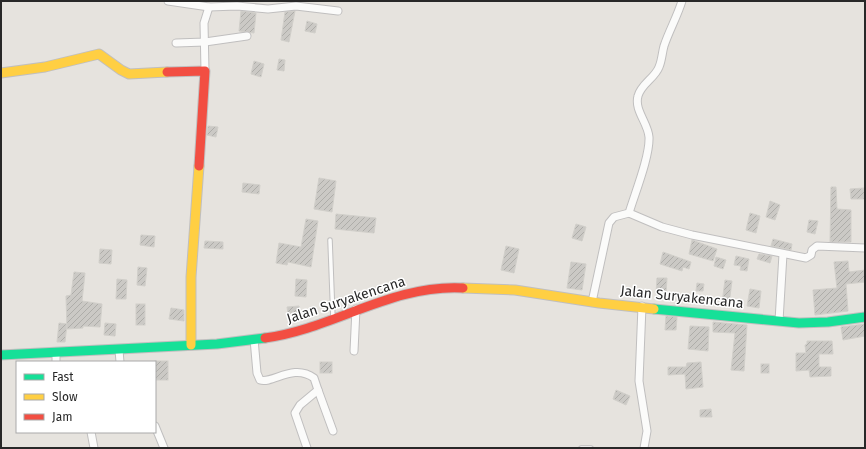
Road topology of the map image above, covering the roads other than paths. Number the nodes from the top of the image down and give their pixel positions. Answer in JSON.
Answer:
{"nodes":[{"id":1,"x":168,"y":1,"type":"edge"},
{"id":2,"x":682,"y":1,"type":"edge"},
{"id":3,"x":209,"y":7,"type":"junction"},
{"id":4,"x":338,"y":11,"type":"dead end"},
{"id":5,"x":247,"y":36,"type":"dead end"},
{"id":6,"x":205,"y":42,"type":"junction"},
{"id":7,"x":176,"y":43,"type":"dead end"},
{"id":8,"x":205,"y":71,"type":"junction"},
{"id":9,"x":1,"y":73,"type":"edge"},
{"id":10,"x":629,"y":213,"type":"junction"},
{"id":11,"x":330,"y":240,"type":"dead end"},
{"id":12,"x":865,"y":248,"type":"edge"},
{"id":13,"x":783,"y":254,"type":"junction"},
{"id":14,"x":592,"y":302,"type":"junction"},
{"id":15,"x":642,"y":306,"type":"junction"},
{"id":16,"x":356,"y":309,"type":"junction"},
{"id":17,"x":865,"y":318,"type":"edge"},
{"id":18,"x":333,"y":320,"type":"junction"},
{"id":19,"x":779,"y":321,"type":"junction"},
{"id":20,"x":254,"y":339,"type":"junction"},
{"id":21,"x":191,"y":346,"type":"junction"},
{"id":22,"x":119,"y":350,"type":"junction"},
{"id":23,"x":354,"y":352,"type":"dead end"},
{"id":24,"x":1,"y":355,"type":"edge"},
{"id":25,"x":56,"y":357,"type":"edge"},
{"id":26,"x":120,"y":361,"type":"edge"},
{"id":27,"x":318,"y":390,"type":"junction"},
{"id":28,"x":156,"y":428,"type":"edge"},
{"id":29,"x":332,"y":431,"type":"dead end"},
{"id":30,"x":91,"y":433,"type":"edge"},
{"id":31,"x":94,"y":448,"type":"edge"},
{"id":32,"x":164,"y":448,"type":"edge"},
{"id":33,"x":307,"y":448,"type":"edge"},
{"id":34,"x":580,"y":448,"type":"edge"},
{"id":35,"x":591,"y":448,"type":"edge"},
{"id":36,"x":644,"y":448,"type":"edge"}],
"edges":[{"from":1,"to":3,"type":"street"},
{"from":2,"to":10,"type":"street"},
{"from":3,"to":4,"type":"street"},
{"from":3,"to":6,"type":"street"},
{"from":5,"to":6,"type":"street"},
{"from":6,"to":7,"type":"street"},
{"from":6,"to":8,"type":"street"},
{"from":8,"to":9,"type":"street"},
{"from":8,"to":21,"type":"street"},
{"from":10,"to":13,"type":"street"},
{"from":10,"to":14,"type":"street"},
{"from":11,"to":18,"type":"lane"},
{"from":12,"to":13,"type":"street"},
{"from":13,"to":19,"type":"street"},
{"from":14,"to":15,"type":"street","name":"Jalan Suryakencana"},
{"from":14,"to":16,"type":"street","name":"Jalan Suryakencana"},
{"from":15,"to":19,"type":"street","name":"Jalan Suryakencana"},
{"from":15,"to":36,"type":"street"},
{"from":16,"to":18,"type":"street","name":"Jalan Suryakencana"},
{"from":16,"to":23,"type":"street"},
{"from":17,"to":19,"type":"street","name":"Jalan Suryakencana"},
{"from":18,"to":20,"type":"street","name":"Jalan Suryakencana"},
{"from":20,"to":21,"type":"street","name":"Jalan Suryakencana"},
{"from":20,"to":27,"type":"street"},
{"from":21,"to":22,"type":"street","name":"Jalan Suryakencana"},
{"from":22,"to":25,"type":"street","name":"Jalan Suryakencana"},
{"from":22,"to":26,"type":"street"},
{"from":24,"to":25,"type":"street","name":"Jalan Suryakencana"},
{"from":27,"to":29,"type":"street"},
{"from":27,"to":33,"type":"street"},
{"from":28,"to":32,"type":"street"},
{"from":30,"to":31,"type":"street"},
{"from":34,"to":35,"type":"lane"}]}
